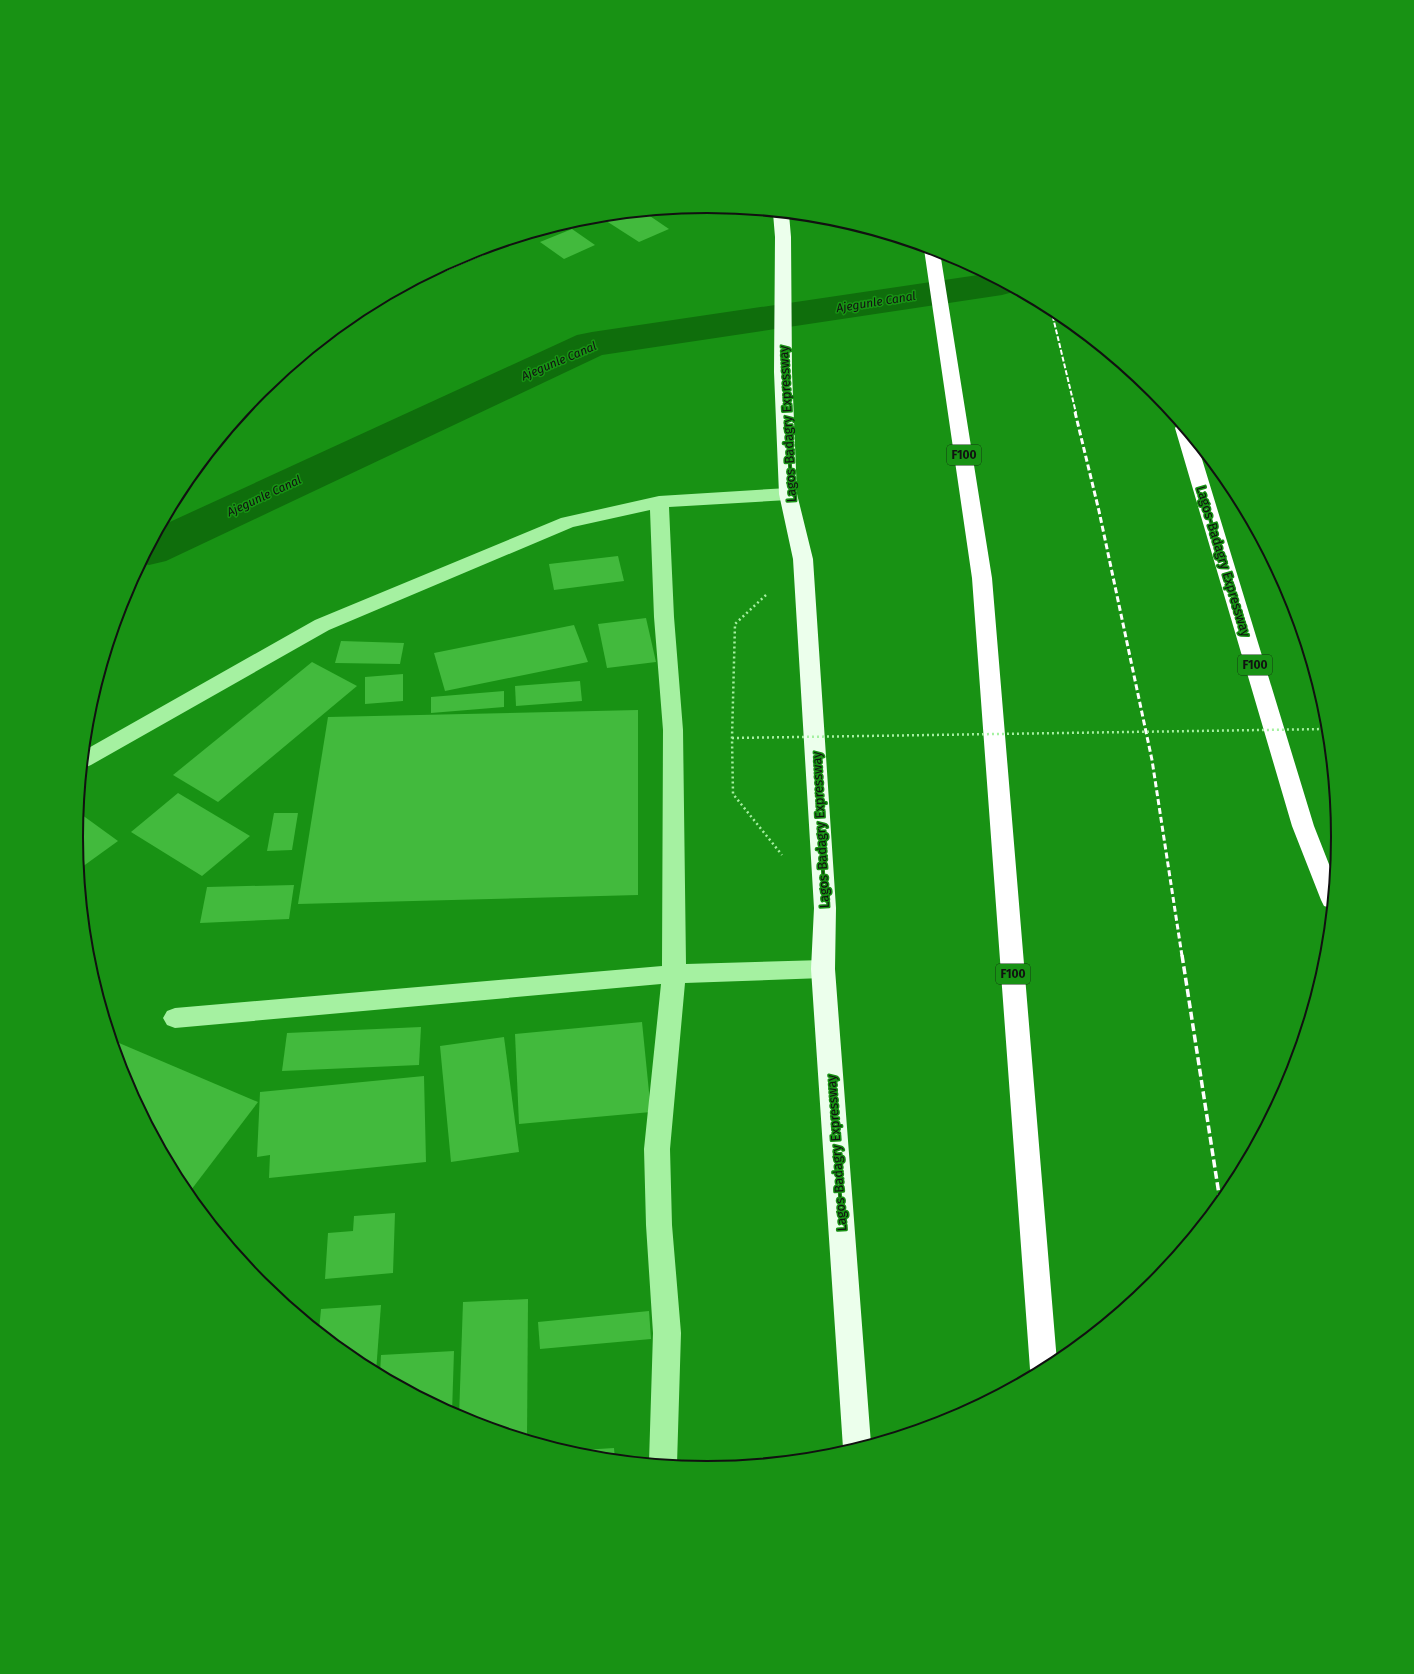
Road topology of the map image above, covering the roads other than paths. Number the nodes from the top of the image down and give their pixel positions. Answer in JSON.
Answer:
{"nodes":[{"id":1,"x":781,"y":217,"type":"edge"},
{"id":2,"x":933,"y":255,"type":"edge"},
{"id":3,"x":1188,"y":440,"type":"edge"},
{"id":4,"x":788,"y":494,"type":"junction"},
{"id":5,"x":659,"y":502,"type":"junction"},
{"id":6,"x":88,"y":758,"type":"edge"},
{"id":7,"x":1329,"y":891,"type":"edge"},
{"id":8,"x":823,"y":969,"type":"junction"},
{"id":9,"x":674,"y":974,"type":"junction"},
{"id":10,"x":175,"y":1018,"type":"dead end"},
{"id":11,"x":1043,"y":1362,"type":"edge"},
{"id":12,"x":857,"y":1443,"type":"edge"},
{"id":13,"x":663,"y":1460,"type":"edge"}],
"edges":[{"from":1,"to":4,"type":"main road","name":"Lagos-Badagry Expressway"},
{"from":2,"to":11,"type":"highway","number":"F100"},
{"from":3,"to":7,"type":"highway","name":"Lagos-Badagry Expressway","number":"F100"},
{"from":4,"to":5,"type":"street"},
{"from":4,"to":8,"type":"main road","name":"Lagos-Badagry Expressway"},
{"from":5,"to":6,"type":"street"},
{"from":5,"to":9,"type":"street"},
{"from":8,"to":9,"type":"street"},
{"from":8,"to":12,"type":"main road","name":"Lagos-Badagry Expressway"},
{"from":9,"to":10,"type":"street"},
{"from":9,"to":13,"type":"street"}]}
